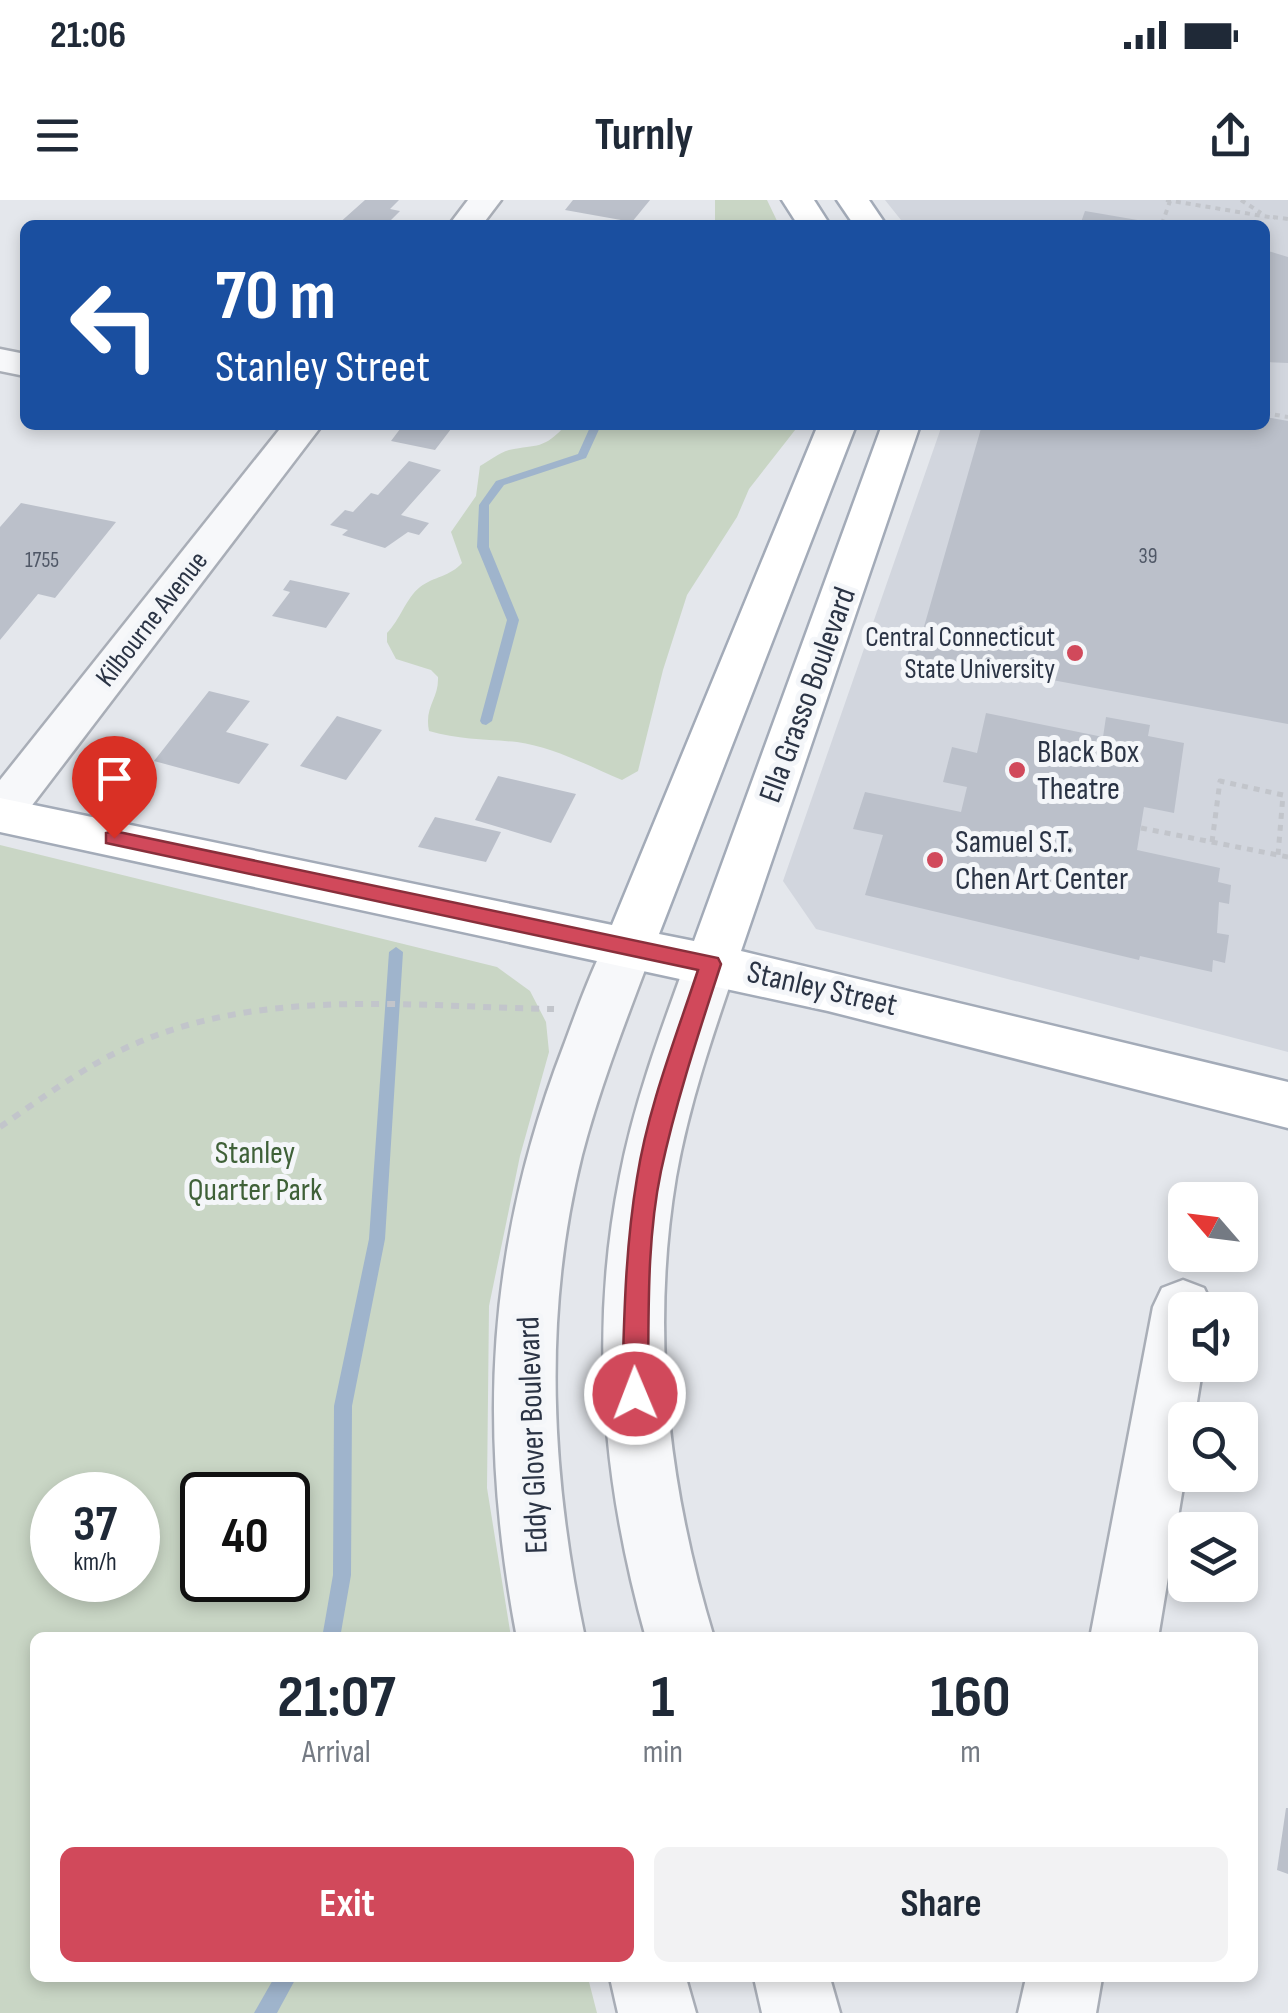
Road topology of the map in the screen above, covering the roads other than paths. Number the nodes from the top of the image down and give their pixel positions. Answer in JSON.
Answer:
{"nodes":[{"id":1,"x":485,"y":200,"type":"edge"},
{"id":2,"x":469,"y":220,"type":"edge"},
{"id":3,"x":299,"y":430,"type":"edge"},
{"id":4,"x":835,"y":430,"type":"edge"},
{"id":5,"x":900,"y":430,"type":"edge"},
{"id":6,"x":0,"y":814,"type":"edge"},
{"id":7,"x":630,"y":946,"type":"junction"},
{"id":8,"x":711,"y":964,"type":"junction"},
{"id":9,"x":1288,"y":1105,"type":"edge"},
{"id":10,"x":1169,"y":1382,"type":"edge"},
{"id":11,"x":550,"y":1632,"type":"edge"},
{"id":12,"x":678,"y":1632,"type":"edge"},
{"id":13,"x":1125,"y":1632,"type":"edge"},
{"id":14,"x":649,"y":1982,"type":"edge"},
{"id":15,"x":793,"y":1982,"type":"edge"},
{"id":16,"x":1063,"y":1982,"type":"edge"},
{"id":17,"x":657,"y":2013,"type":"edge"},
{"id":18,"x":802,"y":2013,"type":"edge"},
{"id":19,"x":1057,"y":2013,"type":"edge"}],
"edges":[{"from":1,"to":2,"type":"street"},
{"from":3,"to":6,"type":"street","name":"Kilbourne Avenue"},
{"from":4,"to":7,"type":"main road","name":"Ella Grasso Boulevard"},
{"from":5,"to":8,"type":"main road","name":"Ella Grasso Boulevard"},
{"from":6,"to":7,"type":"main road","name":"Stanley Street"},
{"from":7,"to":8,"type":"main road","name":"Stanley Street"},
{"from":7,"to":11,"type":"street","name":"Eddy Glover Boulevard"},
{"from":8,"to":9,"type":"main road","name":"Stanley Street"},
{"from":8,"to":12,"type":"street"},
{"from":10,"to":13,"type":"street"},
{"from":14,"to":17,"type":"street"},
{"from":15,"to":18,"type":"street"},
{"from":16,"to":19,"type":"street"}]}
